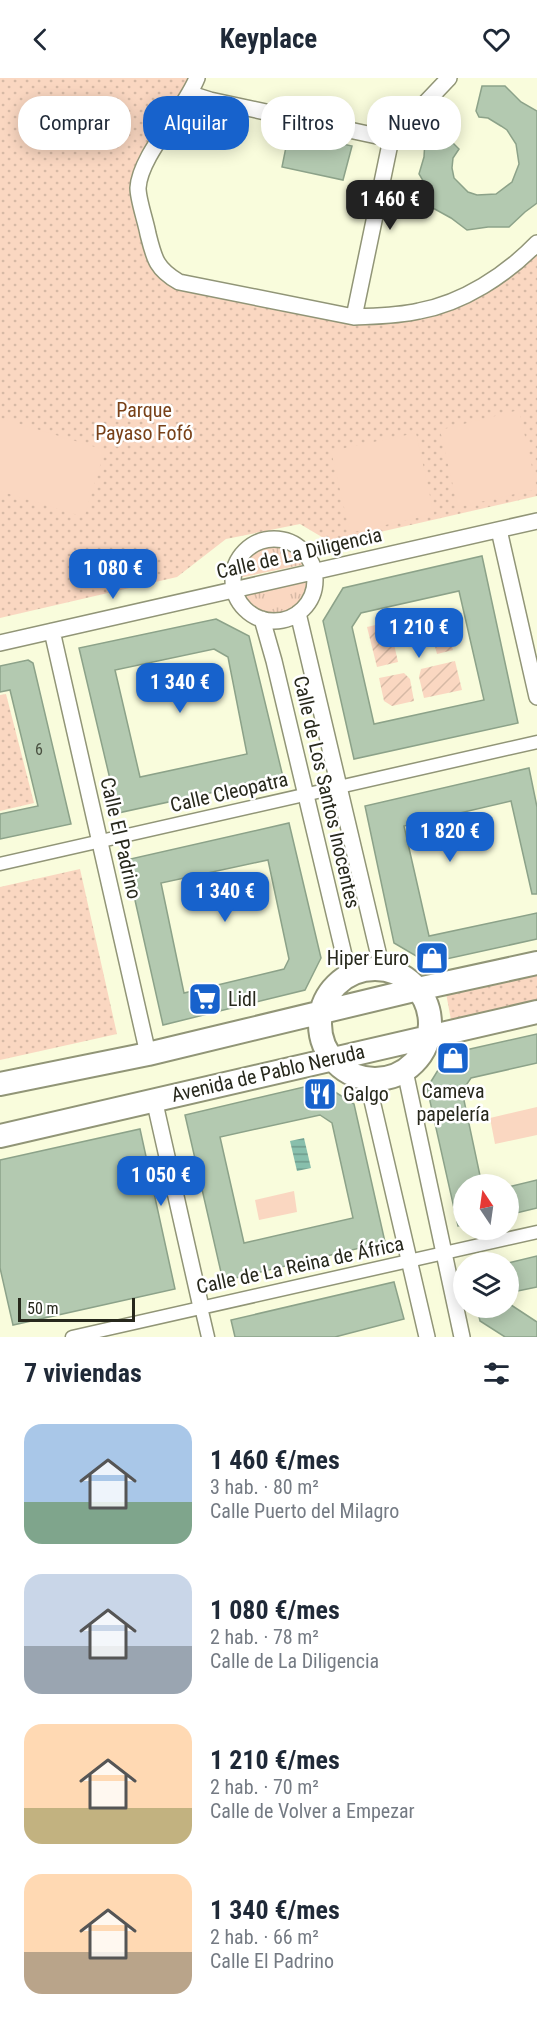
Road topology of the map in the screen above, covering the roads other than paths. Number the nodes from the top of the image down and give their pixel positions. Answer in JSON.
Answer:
{"nodes":[{"id":1,"x":197,"y":78,"type":"edge"},
{"id":2,"x":449,"y":78,"type":"edge"},
{"id":3,"x":191,"y":94,"type":"junction"},
{"id":4,"x":432,"y":96,"type":"edge"},
{"id":5,"x":367,"y":134,"type":"edge"},
{"id":6,"x":390,"y":150,"type":"edge"},
{"id":7,"x":537,"y":243,"type":"edge"},
{"id":8,"x":354,"y":317,"type":"junction"},
{"id":9,"x":537,"y":521,"type":"edge"},
{"id":10,"x":499,"y":530,"type":"junction"},
{"id":11,"x":314,"y":572,"type":"junction"},
{"id":12,"x":234,"y":589,"type":"junction"},
{"id":13,"x":298,"y":613,"type":"junction"},
{"id":14,"x":262,"y":619,"type":"junction"},
{"id":15,"x":52,"y":632,"type":"junction"},
{"id":16,"x":0,"y":643,"type":"edge"},
{"id":17,"x":537,"y":697,"type":"edge"},
{"id":18,"x":537,"y":742,"type":"edge"},
{"id":19,"x":339,"y":787,"type":"junction"},
{"id":20,"x":304,"y":795,"type":"junction"},
{"id":21,"x":100,"y":841,"type":"junction"},
{"id":22,"x":0,"y":864,"type":"edge"},
{"id":23,"x":537,"y":963,"type":"edge"},
{"id":24,"x":382,"y":969,"type":"junction"},
{"id":25,"x":349,"y":976,"type":"junction"},
{"id":26,"x":418,"y":989,"type":"junction"},
{"id":27,"x":537,"y":1012,"type":"edge"},
{"id":28,"x":321,"y":1013,"type":"junction"},
{"id":29,"x":429,"y":1036,"type":"junction"},
{"id":30,"x":148,"y":1054,"type":"junction"},
{"id":31,"x":332,"y":1059,"type":"junction"},
{"id":32,"x":405,"y":1071,"type":"junction"},
{"id":33,"x":367,"y":1078,"type":"junction"},
{"id":34,"x":0,"y":1084,"type":"edge"},
{"id":35,"x":154,"y":1099,"type":"junction"},
{"id":36,"x":0,"y":1136,"type":"edge"},
{"id":37,"x":537,"y":1232,"type":"edge"},
{"id":38,"x":444,"y":1252,"type":"junction"},
{"id":39,"x":409,"y":1261,"type":"junction"},
{"id":40,"x":201,"y":1306,"type":"junction"},
{"id":41,"x":72,"y":1337,"type":"edge"},
{"id":42,"x":208,"y":1337,"type":"edge"},
{"id":43,"x":427,"y":1337,"type":"edge"},
{"id":44,"x":462,"y":1337,"type":"edge"}],
"edges":[{"from":1,"to":3,"type":"street"},
{"from":2,"to":4,"type":"street"},
{"from":3,"to":5,"type":"street"},
{"from":3,"to":8,"type":"street"},
{"from":6,"to":8,"type":"street"},
{"from":7,"to":8,"type":"street"},
{"from":9,"to":10,"type":"street","name":"Calle de La Diligencia"},
{"from":10,"to":11,"type":"street","name":"Calle de La Diligencia"},
{"from":10,"to":17,"type":"street"},
{"from":11,"to":12,"type":"street","name":"Calle de La Diligencia"},
{"from":11,"to":12,"type":"street"},
{"from":11,"to":13,"type":"street"},
{"from":12,"to":14,"type":"street"},
{"from":12,"to":15,"type":"street","name":"Calle de La Diligencia"},
{"from":13,"to":14,"type":"street"},
{"from":13,"to":19,"type":"street","name":"Calle de Los Santos Inocentes"},
{"from":14,"to":20,"type":"street","name":"Calle de Los Santos Inocentes"},
{"from":15,"to":16,"type":"street","name":"Calle de La Diligencia"},
{"from":15,"to":21,"type":"street","name":"Calle El Padrino"},
{"from":18,"to":19,"type":"street","name":"Calle Cleopatra"},
{"from":19,"to":20,"type":"street","name":"Calle Cleopatra"},
{"from":19,"to":24,"type":"street","name":"Calle de Los Santos Inocentes"},
{"from":20,"to":21,"type":"street","name":"Calle Cleopatra"},
{"from":20,"to":25,"type":"street","name":"Calle de Los Santos Inocentes"},
{"from":21,"to":22,"type":"street","name":"Calle Cleopatra"},
{"from":21,"to":30,"type":"street","name":"Calle El Padrino"},
{"from":23,"to":26,"type":"main road"},
{"from":24,"to":25,"type":"main road"},
{"from":24,"to":26,"type":"main road"},
{"from":25,"to":28,"type":"main road"},
{"from":26,"to":28,"type":"main road"},
{"from":26,"to":29,"type":"main road"},
{"from":27,"to":29,"type":"main road","name":"Avenida de Pablo Neruda"},
{"from":28,"to":30,"type":"main road"},
{"from":28,"to":31,"type":"main road"},
{"from":29,"to":31,"type":"main road","name":"Avenida de Pablo Neruda"},
{"from":29,"to":32,"type":"main road"},
{"from":30,"to":34,"type":"main road"},
{"from":31,"to":33,"type":"main road"},
{"from":31,"to":35,"type":"main road","name":"Avenida de Pablo Neruda"},
{"from":32,"to":33,"type":"main road"},
{"from":32,"to":38,"type":"street"},
{"from":33,"to":39,"type":"street"},
{"from":35,"to":36,"type":"main road","name":"Avenida de Pablo Neruda"},
{"from":35,"to":40,"type":"street"},
{"from":37,"to":38,"type":"street","name":"Calle de La Reina de África"},
{"from":38,"to":39,"type":"street","name":"Calle de La Reina de África"},
{"from":38,"to":44,"type":"street"},
{"from":39,"to":40,"type":"street","name":"Calle de La Reina de África"},
{"from":39,"to":43,"type":"street"},
{"from":40,"to":41,"type":"street","name":"Calle de La Reina de África"},
{"from":40,"to":42,"type":"street"}]}
